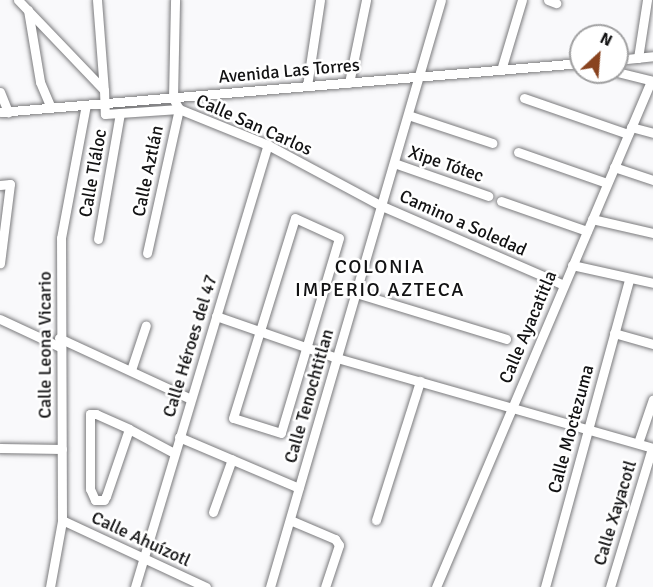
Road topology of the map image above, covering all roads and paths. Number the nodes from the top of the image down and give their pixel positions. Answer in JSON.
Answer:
{"nodes":[{"id":1,"x":18,"y":0,"type":"edge"},
{"id":2,"x":97,"y":0,"type":"edge"},
{"id":3,"x":175,"y":0,"type":"edge"},
{"id":4,"x":320,"y":0,"type":"edge"},
{"id":5,"x":366,"y":0,"type":"edge"},
{"id":6,"x":441,"y":0,"type":"edge"},
{"id":7,"x":522,"y":0,"type":"edge"},
{"id":8,"x":647,"y":0,"type":"edge"},
{"id":9,"x":28,"y":10,"type":"junction"},
{"id":10,"x":653,"y":56,"type":"edge"},
{"id":11,"x":638,"y":58,"type":"junction"},
{"id":12,"x":629,"y":59,"type":"edge"},
{"id":13,"x":569,"y":64,"type":"edge"},
{"id":14,"x":501,"y":70,"type":"junction"},
{"id":15,"x":419,"y":75,"type":"junction"},
{"id":16,"x":629,"y":75,"type":"edge"},
{"id":17,"x":652,"y":81,"type":"edge"},
{"id":18,"x":349,"y":83,"type":"junction"},
{"id":19,"x":307,"y":86,"type":"junction"},
{"id":20,"x":104,"y":90,"type":"junction"},
{"id":21,"x":0,"y":92,"type":"edge"},
{"id":22,"x":173,"y":98,"type":"junction"},
{"id":23,"x":524,"y":98,"type":"dead end"},
{"id":24,"x":104,"y":103,"type":"junction"},
{"id":25,"x":86,"y":105,"type":"junction"},
{"id":26,"x":51,"y":108,"type":"junction"},
{"id":27,"x":179,"y":109,"type":"junction"},
{"id":28,"x":4,"y":112,"type":"edge"},
{"id":29,"x":120,"y":113,"type":"junction"},
{"id":30,"x":105,"y":114,"type":"junction"},
{"id":31,"x":408,"y":115,"type":"junction"},
{"id":32,"x":84,"y":116,"type":"junction"},
{"id":33,"x":629,"y":130,"type":"junction"},
{"id":34,"x":653,"y":133,"type":"edge"},
{"id":35,"x":492,"y":143,"type":"dead end"},
{"id":36,"x":268,"y":145,"type":"junction"},
{"id":37,"x":518,"y":152,"type":"dead end"},
{"id":38,"x":394,"y":163,"type":"junction"},
{"id":39,"x":614,"y":167,"type":"junction"},
{"id":40,"x":653,"y":180,"type":"edge"},
{"id":41,"x":607,"y":183,"type":"junction"},
{"id":42,"x":5,"y":185,"type":"edge"},
{"id":43,"x":488,"y":196,"type":"dead end"},
{"id":44,"x":501,"y":201,"type":"dead end"},
{"id":45,"x":382,"y":206,"type":"junction"},
{"id":46,"x":592,"y":219,"type":"junction"},
{"id":47,"x":587,"y":231,"type":"junction"},
{"id":48,"x":653,"y":233,"type":"edge"},
{"id":49,"x":98,"y":239,"type":"dead end"},
{"id":50,"x":147,"y":253,"type":"dead end"},
{"id":51,"x":0,"y":256,"type":"edge"},
{"id":52,"x":572,"y":265,"type":"junction"},
{"id":53,"x":629,"y":279,"type":"junction"},
{"id":54,"x":653,"y":283,"type":"edge"},
{"id":55,"x":564,"y":285,"type":"junction"},
{"id":56,"x":356,"y":292,"type":"junction"},
{"id":57,"x":216,"y":316,"type":"junction"},
{"id":58,"x":0,"y":319,"type":"edge"},
{"id":59,"x":146,"y":325,"type":"dead end"},
{"id":60,"x":258,"y":331,"type":"junction"},
{"id":61,"x":614,"y":333,"type":"junction"},
{"id":62,"x":506,"y":339,"type":"dead end"},
{"id":63,"x":59,"y":342,"type":"junction"},
{"id":64,"x":653,"y":344,"type":"edge"},
{"id":65,"x":308,"y":347,"type":"junction"},
{"id":66,"x":337,"y":358,"type":"junction"},
{"id":67,"x":131,"y":370,"type":"junction"},
{"id":68,"x":420,"y":381,"type":"junction"},
{"id":69,"x":191,"y":399,"type":"junction"},
{"id":70,"x":653,"y":399,"type":"edge"},
{"id":71,"x":512,"y":407,"type":"junction"},
{"id":72,"x":129,"y":429,"type":"junction"},
{"id":73,"x":588,"y":429,"type":"junction"},
{"id":74,"x":179,"y":437,"type":"junction"},
{"id":75,"x":638,"y":444,"type":"junction"},
{"id":76,"x":0,"y":448,"type":"edge"},
{"id":77,"x":653,"y":448,"type":"edge"},
{"id":78,"x":62,"y":449,"type":"junction"},
{"id":79,"x":174,"y":453,"type":"junction"},
{"id":80,"x":232,"y":459,"type":"junction"},
{"id":81,"x":299,"y":488,"type":"junction"},
{"id":82,"x":213,"y":513,"type":"dead end"},
{"id":83,"x":62,"y":520,"type":"junction"},
{"id":84,"x":290,"y":520,"type":"junction"},
{"id":85,"x":376,"y":520,"type":"dead end"},
{"id":86,"x":143,"y":558,"type":"junction"},
{"id":87,"x":196,"y":585,"type":"edge"},
{"id":88,"x":50,"y":587,"type":"edge"},
{"id":89,"x":135,"y":587,"type":"edge"},
{"id":90,"x":206,"y":587,"type":"edge"},
{"id":91,"x":270,"y":587,"type":"edge"},
{"id":92,"x":325,"y":587,"type":"edge"},
{"id":93,"x":436,"y":587,"type":"edge"},
{"id":94,"x":545,"y":587,"type":"edge"},
{"id":95,"x":610,"y":587,"type":"edge"}],
"edges":[{"from":1,"to":9,"type":"street"},
{"from":2,"to":20,"type":"street"},
{"from":3,"to":22,"type":"street"},
{"from":4,"to":19,"type":"street"},
{"from":5,"to":18,"type":"street"},
{"from":6,"to":15,"type":"street","name":"Calle Tenochtitlan"},
{"from":7,"to":14,"type":"street"},
{"from":8,"to":11,"type":"street"},
{"from":9,"to":20,"type":"street"},
{"from":9,"to":26,"type":"street"},
{"from":10,"to":11,"type":"street"},
{"from":11,"to":12,"type":"street"},
{"from":13,"to":14,"type":"street","name":"Avenida Las Torres"},
{"from":14,"to":15,"type":"street","name":"Avenida Las Torres"},
{"from":15,"to":18,"type":"street","name":"Avenida Las Torres"},
{"from":15,"to":31,"type":"street","name":"Calle Tenochtitlan"},
{"from":16,"to":17,"type":"street"},
{"from":17,"to":33,"type":"street","name":"Calle Ayacatitla"},
{"from":18,"to":19,"type":"street","name":"Avenida Las Torres"},
{"from":19,"to":22,"type":"street","name":"Avenida Las Torres"},
{"from":20,"to":24,"type":"street"},
{"from":21,"to":28,"type":"street"},
{"from":22,"to":24,"type":"street","name":"Avenida Las Torres"},
{"from":22,"to":27,"type":"street","name":"Calle Aztlán"},
{"from":23,"to":33,"type":"street"},
{"from":24,"to":25,"type":"street","name":"Avenida Las Torres"},
{"from":24,"to":30,"type":"street"},
{"from":25,"to":26,"type":"street","name":"Avenida Las Torres"},
{"from":25,"to":32,"type":"street","name":"Calle Leona Vicario"},
{"from":26,"to":28,"type":"street","name":"Avenida Las Torres"},
{"from":27,"to":29,"type":"street","name":"Calle San Carlos"},
{"from":27,"to":36,"type":"street","name":"Calle San Carlos"},
{"from":27,"to":50,"type":"street","name":"Calle Aztlán"},
{"from":29,"to":30,"type":"street","name":"Calle San Carlos"},
{"from":29,"to":49,"type":"street","name":"Calle Tláloc"},
{"from":30,"to":32,"type":"street","name":"Calle San Carlos"},
{"from":31,"to":35,"type":"street"},
{"from":31,"to":38,"type":"street","name":"Calle Tenochtitlan"},
{"from":32,"to":63,"type":"street","name":"Calle Leona Vicario"},
{"from":33,"to":34,"type":"street"},
{"from":33,"to":39,"type":"street","name":"Calle Ayacatitla"},
{"from":36,"to":45,"type":"street","name":"Calle San Carlos"},
{"from":36,"to":57,"type":"street","name":"Calle Héroes del 47"},
{"from":37,"to":41,"type":"street"},
{"from":38,"to":43,"type":"street","name":"Xipe Tótec"},
{"from":38,"to":45,"type":"street","name":"Calle Tenochtitlan"},
{"from":39,"to":40,"type":"street"},
{"from":39,"to":41,"type":"street","name":"Calle Ayacatitla"},
{"from":41,"to":46,"type":"street","name":"Calle Ayacatitla"},
{"from":42,"to":51,"type":"street"},
{"from":44,"to":47,"type":"street"},
{"from":45,"to":55,"type":"street","name":"Camino a Soledad"},
{"from":45,"to":56,"type":"street","name":"Calle Tenochtitlan"},
{"from":46,"to":47,"type":"street","name":"Calle Ayacatitla"},
{"from":46,"to":48,"type":"street"},
{"from":47,"to":52,"type":"street","name":"Calle Ayacatitla"},
{"from":52,"to":53,"type":"street"},
{"from":52,"to":55,"type":"street","name":"Calle Ayacatitla"},
{"from":53,"to":54,"type":"street"},
{"from":53,"to":61,"type":"street","name":"Calle Moctezuma"},
{"from":55,"to":71,"type":"street","name":"Calle Ayacatitla"},
{"from":56,"to":62,"type":"street"},
{"from":56,"to":66,"type":"street","name":"Calle Tenochtitlan"},
{"from":57,"to":60,"type":"street"},
{"from":57,"to":69,"type":"street","name":"Calle Héroes del 47"},
{"from":58,"to":63,"type":"street"},
{"from":59,"to":67,"type":"street"},
{"from":60,"to":65,"type":"street"},
{"from":60,"to":65,"type":"street"},
{"from":60,"to":65,"type":"street"},
{"from":61,"to":64,"type":"street"},
{"from":61,"to":73,"type":"street","name":"Calle Moctezuma"},
{"from":63,"to":67,"type":"street"},
{"from":63,"to":78,"type":"street","name":"Calle Leona Vicario"},
{"from":65,"to":66,"type":"street"},
{"from":66,"to":68,"type":"street"},
{"from":66,"to":81,"type":"street","name":"Calle Tenochtitlan"},
{"from":67,"to":69,"type":"street"},
{"from":68,"to":71,"type":"street"},
{"from":68,"to":85,"type":"street"},
{"from":69,"to":74,"type":"street","name":"Calle Héroes del 47"},
{"from":70,"to":75,"type":"street"},
{"from":71,"to":73,"type":"street"},
{"from":71,"to":93,"type":"street","name":"Calle Ayacatitla"},
{"from":72,"to":72,"type":"street"},
{"from":72,"to":79,"type":"street"},
{"from":73,"to":75,"type":"street"},
{"from":73,"to":94,"type":"street","name":"Calle Moctezuma"},
{"from":74,"to":79,"type":"street","name":"Calle Héroes del 47"},
{"from":74,"to":80,"type":"street"},
{"from":75,"to":77,"type":"street"},
{"from":76,"to":78,"type":"street"},
{"from":77,"to":95,"type":"street","name":"Calle Xayacotl"},
{"from":78,"to":83,"type":"street","name":"Calle Leona Vicario"},
{"from":79,"to":86,"type":"street","name":"Calle Héroes del 47"},
{"from":80,"to":81,"type":"street"},
{"from":80,"to":82,"type":"street"},
{"from":81,"to":84,"type":"street","name":"Calle Tenochtitlan"},
{"from":83,"to":86,"type":"street","name":"Calle Ahuízotl"},
{"from":83,"to":88,"type":"street","name":"Calle Leona Vicario"},
{"from":84,"to":91,"type":"street","name":"Calle Tenochtitlan"},
{"from":84,"to":92,"type":"street"},
{"from":86,"to":87,"type":"street","name":"Calle Ahuízotl"},
{"from":86,"to":89,"type":"street","name":"Calle Héroes del 47"},
{"from":87,"to":90,"type":"street","name":"Calle Ahuízotl"}]}
